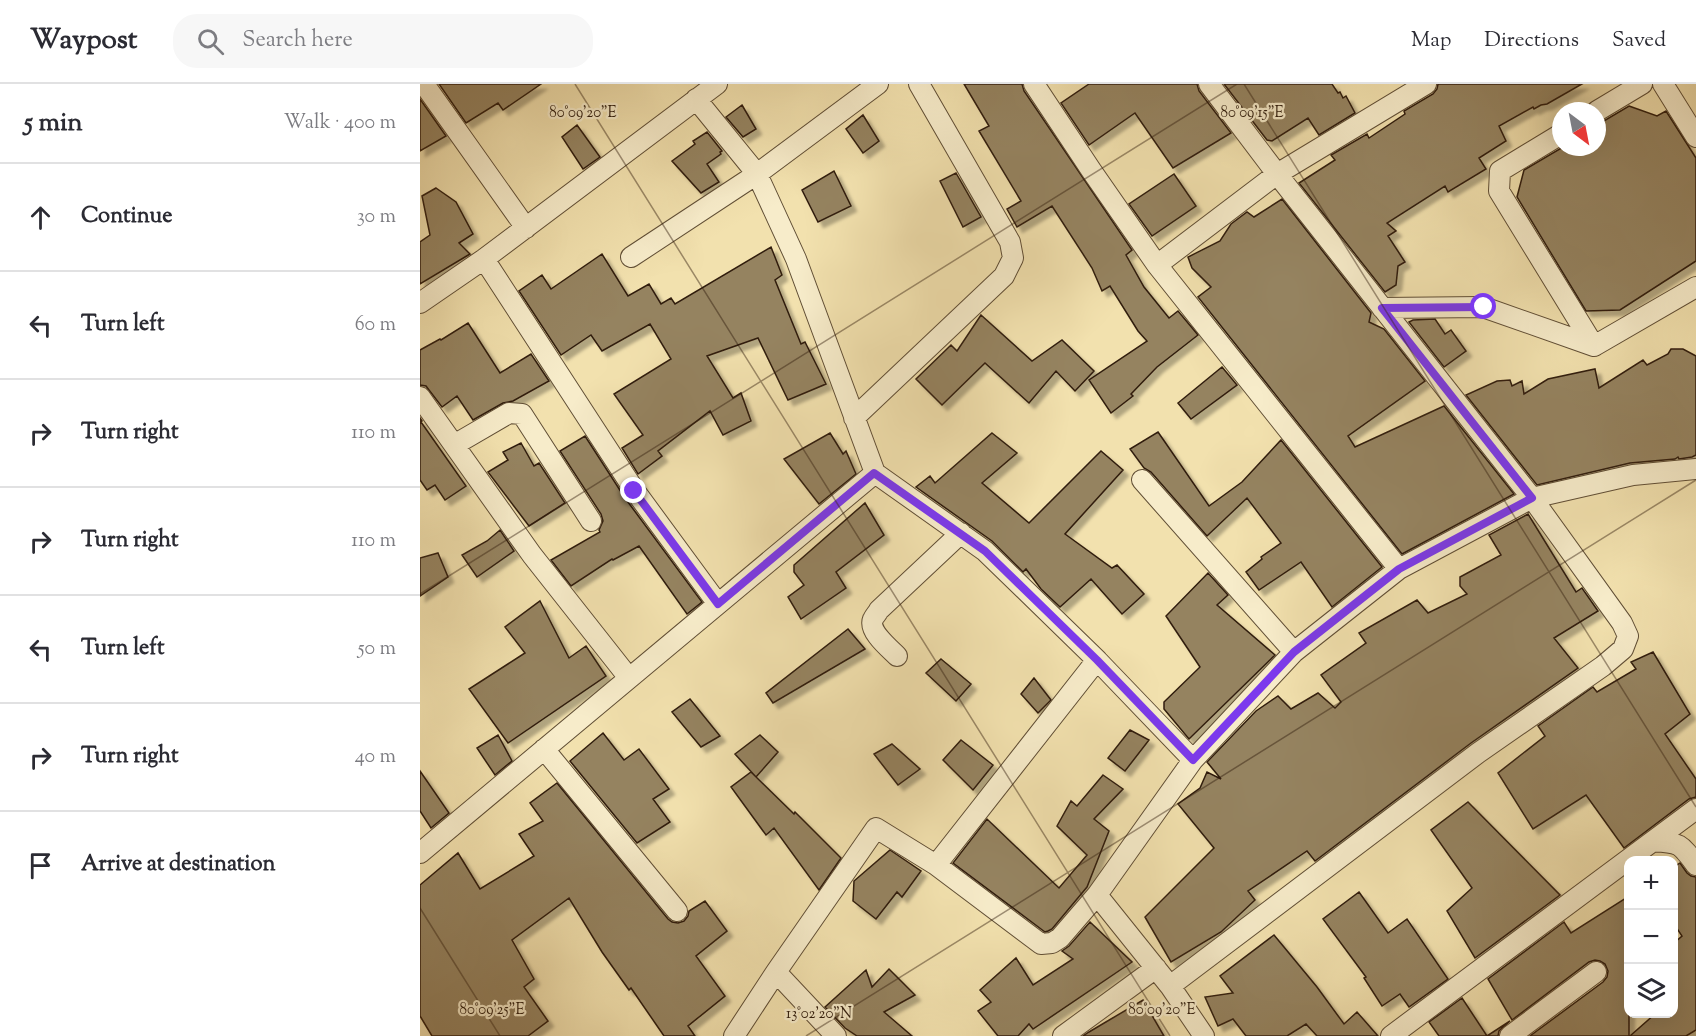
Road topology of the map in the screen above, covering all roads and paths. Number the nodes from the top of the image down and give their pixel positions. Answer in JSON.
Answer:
{"nodes":[{"id":1,"x":424,"y":84,"type":"edge"},
{"id":2,"x":717,"y":84,"type":"edge"},
{"id":3,"x":878,"y":84,"type":"edge"},
{"id":4,"x":919,"y":84,"type":"edge"},
{"id":5,"x":1034,"y":84,"type":"edge"},
{"id":6,"x":1209,"y":84,"type":"edge"},
{"id":7,"x":1426,"y":84,"type":"edge"},
{"id":8,"x":1642,"y":84,"type":"edge"},
{"id":9,"x":1663,"y":84,"type":"edge"},
{"id":10,"x":696,"y":99,"type":"junction"},
{"id":11,"x":1606,"y":106,"type":"edge"},
{"id":12,"x":1696,"y":137,"type":"edge"},
{"id":13,"x":1552,"y":139,"type":"edge"},
{"id":14,"x":757,"y":174,"type":"junction"},
{"id":15,"x":1277,"y":174,"type":"junction"},
{"id":16,"x":526,"y":228,"type":"junction"},
{"id":17,"x":631,"y":257,"type":"dead end"},
{"id":18,"x":484,"y":259,"type":"junction"},
{"id":19,"x":1157,"y":265,"type":"junction"},
{"id":20,"x":1696,"y":287,"type":"edge"},
{"id":21,"x":422,"y":295,"type":"edge"},
{"id":22,"x":1382,"y":308,"type":"junction"},
{"id":23,"x":1594,"y":346,"type":"junction"},
{"id":24,"x":420,"y":397,"type":"edge"},
{"id":25,"x":854,"y":418,"type":"junction"},
{"id":26,"x":454,"y":445,"type":"junction"},
{"id":27,"x":1696,"y":469,"type":"edge"},
{"id":28,"x":874,"y":473,"type":"junction"},
{"id":29,"x":1142,"y":480,"type":"dead end"},
{"id":30,"x":1532,"y":498,"type":"junction"},
{"id":31,"x":591,"y":521,"type":"dead end"},
{"id":32,"x":961,"y":533,"type":"junction"},
{"id":33,"x":1399,"y":569,"type":"junction"},
{"id":34,"x":718,"y":604,"type":"junction"},
{"id":35,"x":1294,"y":652,"type":"junction"},
{"id":36,"x":897,"y":656,"type":"dead end"},
{"id":37,"x":1097,"y":660,"type":"junction"},
{"id":38,"x":629,"y":678,"type":"junction"},
{"id":39,"x":544,"y":749,"type":"junction"},
{"id":40,"x":1193,"y":760,"type":"junction"},
{"id":41,"x":1696,"y":809,"type":"edge"},
{"id":42,"x":1654,"y":841,"type":"junction"},
{"id":43,"x":420,"y":853,"type":"edge"},
{"id":44,"x":936,"y":865,"type":"junction"},
{"id":45,"x":1696,"y":865,"type":"edge"},
{"id":46,"x":1097,"y":895,"type":"junction"},
{"id":47,"x":677,"y":912,"type":"dead end"},
{"id":48,"x":1156,"y":968,"type":"junction"},
{"id":49,"x":776,"y":972,"type":"junction"},
{"id":50,"x":1596,"y":972,"type":"dead end"},
{"id":51,"x":1170,"y":986,"type":"junction"},
{"id":52,"x":734,"y":1036,"type":"edge"},
{"id":53,"x":836,"y":1036,"type":"edge"},
{"id":54,"x":1063,"y":1036,"type":"edge"},
{"id":55,"x":1204,"y":1036,"type":"edge"},
{"id":56,"x":1391,"y":1036,"type":"edge"},
{"id":57,"x":1510,"y":1036,"type":"edge"}],
"edges":[{"from":1,"to":16,"type":"street"},
{"from":2,"to":10,"type":"street"},
{"from":3,"to":14,"type":"street"},
{"from":4,"to":25,"type":"street"},
{"from":5,"to":19,"type":"street"},
{"from":6,"to":15,"type":"street"},
{"from":7,"to":15,"type":"street"},
{"from":8,"to":11,"type":"street"},
{"from":9,"to":12,"type":"street"},
{"from":10,"to":14,"type":"street"},
{"from":10,"to":16,"type":"street"},
{"from":13,"to":23,"type":"street"},
{"from":14,"to":17,"type":"street"},
{"from":14,"to":25,"type":"street"},
{"from":15,"to":19,"type":"street"},
{"from":15,"to":22,"type":"street"},
{"from":16,"to":18,"type":"street"},
{"from":18,"to":21,"type":"street"},
{"from":18,"to":34,"type":"street"},
{"from":19,"to":33,"type":"street"},
{"from":20,"to":23,"type":"street"},
{"from":22,"to":23,"type":"street"},
{"from":22,"to":30,"type":"street"},
{"from":24,"to":26,"type":"street"},
{"from":25,"to":28,"type":"street"},
{"from":26,"to":31,"type":"street"},
{"from":26,"to":38,"type":"street"},
{"from":27,"to":30,"type":"street"},
{"from":28,"to":32,"type":"street"},
{"from":28,"to":34,"type":"street"},
{"from":29,"to":35,"type":"street"},
{"from":30,"to":33,"type":"street"},
{"from":30,"to":51,"type":"street"},
{"from":32,"to":36,"type":"street"},
{"from":32,"to":37,"type":"street"},
{"from":33,"to":35,"type":"street"},
{"from":34,"to":38,"type":"street"},
{"from":35,"to":40,"type":"street"},
{"from":37,"to":40,"type":"street"},
{"from":37,"to":44,"type":"street"},
{"from":38,"to":39,"type":"street"},
{"from":39,"to":43,"type":"street"},
{"from":39,"to":47,"type":"street"},
{"from":40,"to":46,"type":"street"},
{"from":41,"to":42,"type":"street"},
{"from":42,"to":45,"type":"street"},
{"from":42,"to":56,"type":"street"},
{"from":44,"to":46,"type":"street"},
{"from":44,"to":49,"type":"street"},
{"from":46,"to":48,"type":"street"},
{"from":48,"to":51,"type":"street"},
{"from":48,"to":54,"type":"street"},
{"from":49,"to":52,"type":"street"},
{"from":49,"to":53,"type":"street"},
{"from":50,"to":57,"type":"street"},
{"from":51,"to":55,"type":"street"}]}
